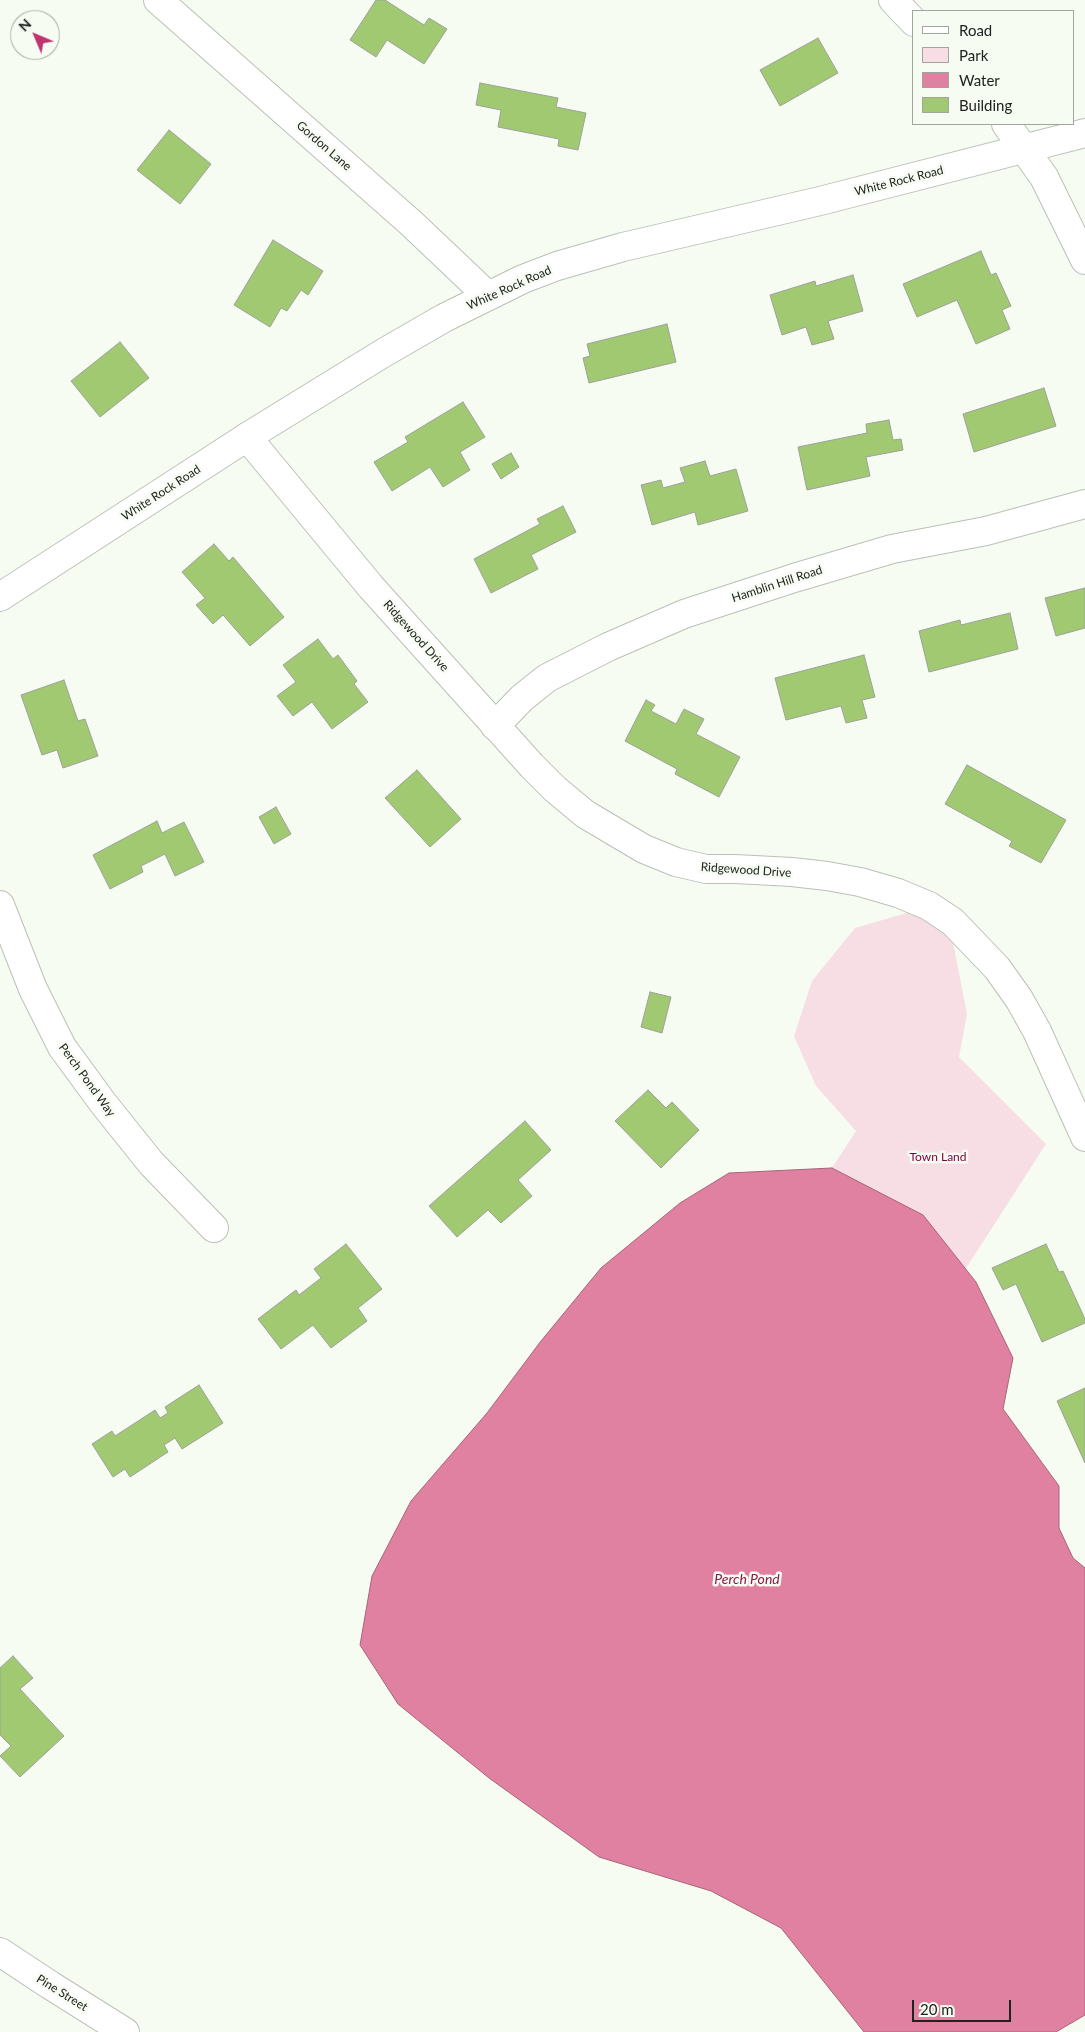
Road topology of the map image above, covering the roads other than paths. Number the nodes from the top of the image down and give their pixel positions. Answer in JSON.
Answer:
{"nodes":[{"id":1,"x":158,"y":0,"type":"edge"},
{"id":2,"x":893,"y":0,"type":"edge"},
{"id":3,"x":912,"y":20,"type":"edge"},
{"id":4,"x":1007,"y":125,"type":"edge"},
{"id":5,"x":1085,"y":134,"type":"edge"},
{"id":6,"x":1024,"y":148,"type":"junction"},
{"id":7,"x":1085,"y":260,"type":"edge"},
{"id":8,"x":488,"y":296,"type":"junction"},
{"id":9,"x":247,"y":437,"type":"junction"},
{"id":10,"x":1085,"y":504,"type":"edge"},
{"id":11,"x":0,"y":597,"type":"edge"},
{"id":12,"x":495,"y":726,"type":"junction"},
{"id":13,"x":0,"y":905,"type":"edge"},
{"id":14,"x":1085,"y":1137,"type":"edge"},
{"id":15,"x":214,"y":1228,"type":"dead end"},
{"id":16,"x":0,"y":1952,"type":"edge"},
{"id":17,"x":126,"y":2032,"type":"edge"}],
"edges":[{"from":1,"to":8,"type":"street","name":"Gordon Lane"},
{"from":2,"to":3,"type":"street"},
{"from":4,"to":6,"type":"street"},
{"from":5,"to":6,"type":"street","name":"White Rock Road"},
{"from":6,"to":7,"type":"street"},
{"from":6,"to":8,"type":"street","name":"White Rock Road"},
{"from":8,"to":9,"type":"street","name":"White Rock Road"},
{"from":9,"to":11,"type":"street","name":"White Rock Road"},
{"from":9,"to":12,"type":"street","name":"Ridgewood Drive"},
{"from":10,"to":12,"type":"street","name":"Hamblin Hill Road"},
{"from":12,"to":14,"type":"street","name":"Ridgewood Drive"},
{"from":13,"to":15,"type":"street","name":"Perch Pond Way"},
{"from":16,"to":17,"type":"street","name":"Pine Street"}]}
